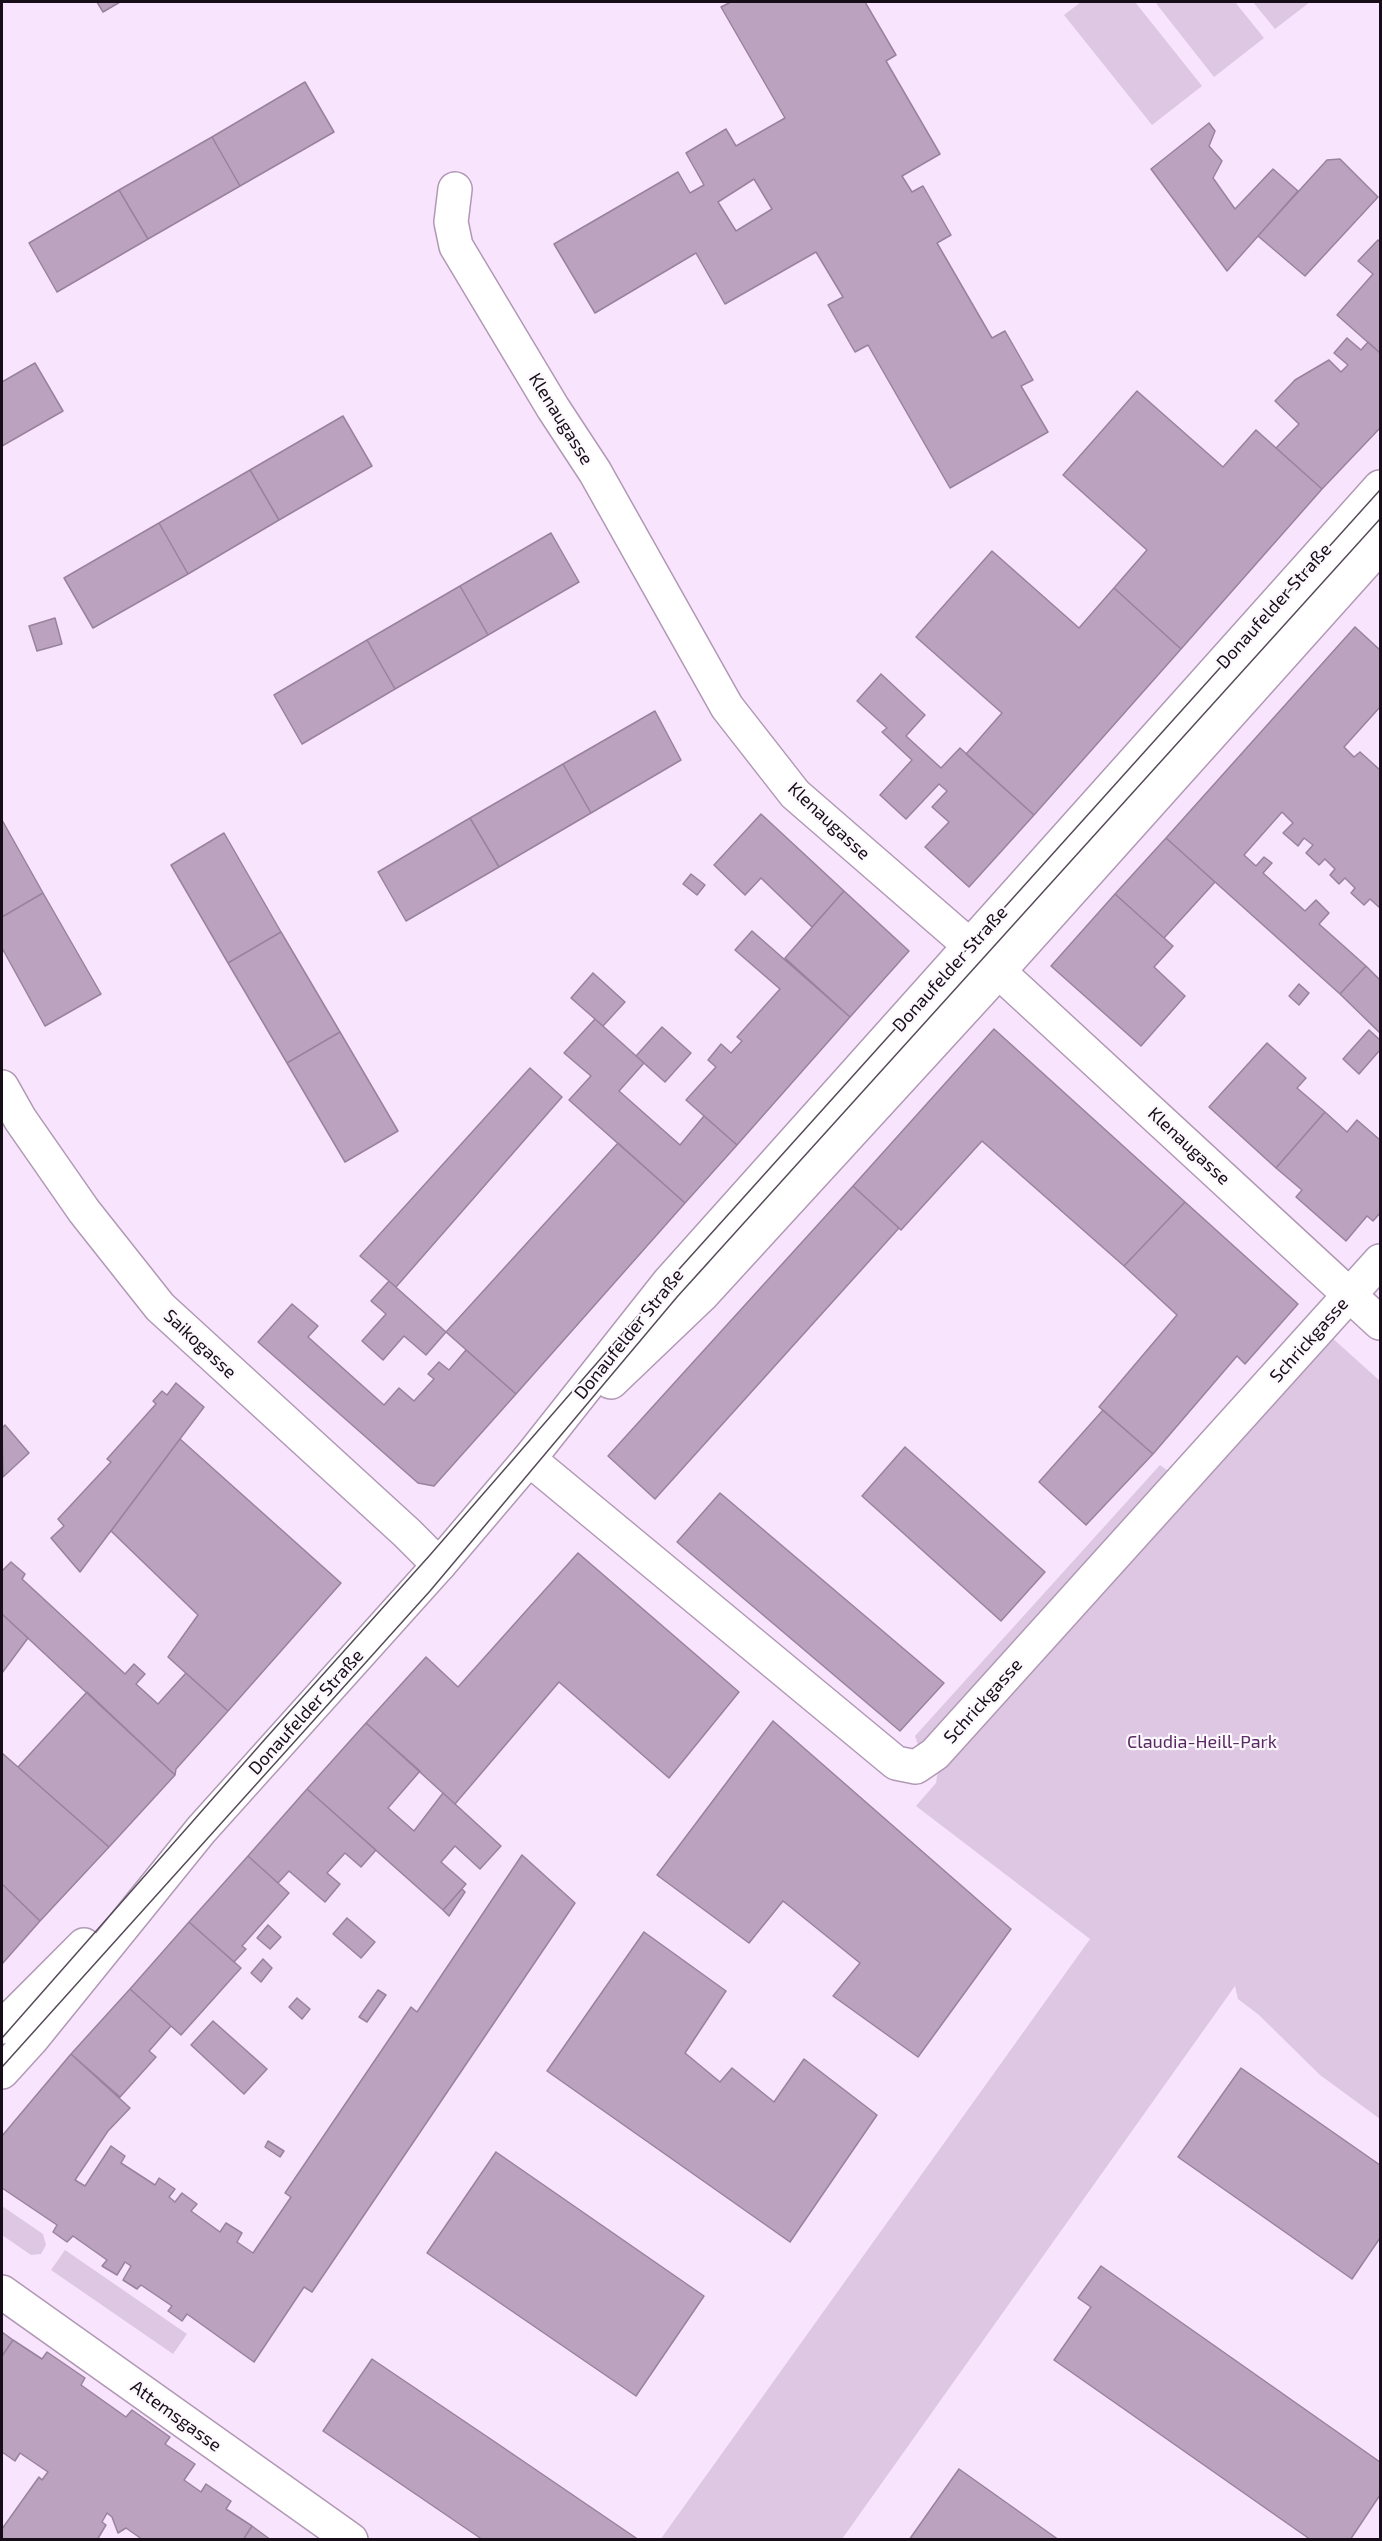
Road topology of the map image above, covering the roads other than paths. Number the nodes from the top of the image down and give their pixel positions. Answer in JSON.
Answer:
{"nodes":[{"id":1,"x":455,"y":189,"type":"dead end"},
{"id":2,"x":1380,"y":487,"type":"edge"},
{"id":3,"x":1380,"y":519,"type":"edge"},
{"id":4,"x":1380,"y":546,"type":"edge"},
{"id":5,"x":984,"y":958,"type":"junction"},
{"id":6,"x":2,"y":1087,"type":"edge"},
{"id":7,"x":1380,"y":1261,"type":"edge"},
{"id":8,"x":1350,"y":1294,"type":"junction"},
{"id":9,"x":1380,"y":1323,"type":"edge"},
{"id":10,"x":529,"y":1459,"type":"junction"},
{"id":11,"x":439,"y":1565,"type":"junction"},
{"id":12,"x":201,"y":1830,"type":"junction"},
{"id":13,"x":2,"y":2027,"type":"edge"},
{"id":14,"x":2,"y":2072,"type":"edge"},
{"id":15,"x":2,"y":2292,"type":"edge"},
{"id":16,"x":351,"y":2540,"type":"edge"}],
"edges":[{"from":1,"to":5,"type":"street","name":"Klenaugasse"},
{"from":2,"to":5,"type":"street","name":"Donaufelder Straße"},
{"from":3,"to":5,"type":"lane","name":"Donaufelder Straße"},
{"from":4,"to":5,"type":"street","name":"Donaufelder Straße"},
{"from":5,"to":8,"type":"street","name":"Klenaugasse"},
{"from":5,"to":10,"type":"street","name":"Donaufelder Straße"},
{"from":5,"to":10,"type":"street","name":"Donaufelder Straße"},
{"from":6,"to":11,"type":"street","name":"Saikogasse"},
{"from":7,"to":8,"type":"street","name":"Schrickgasse"},
{"from":8,"to":9,"type":"street","name":"Klenaugasse"},
{"from":8,"to":10,"type":"street","name":"Schrickgasse"},
{"from":10,"to":11,"type":"street","name":"Donaufelder Straße"},
{"from":11,"to":12,"type":"street","name":"Donaufelder Straße"},
{"from":12,"to":13,"type":"street","name":"Donaufelder Straße"},
{"from":12,"to":14,"type":"street","name":"Donaufelder Straße"},
{"from":15,"to":16,"type":"street","name":"Attemsgasse"}]}
